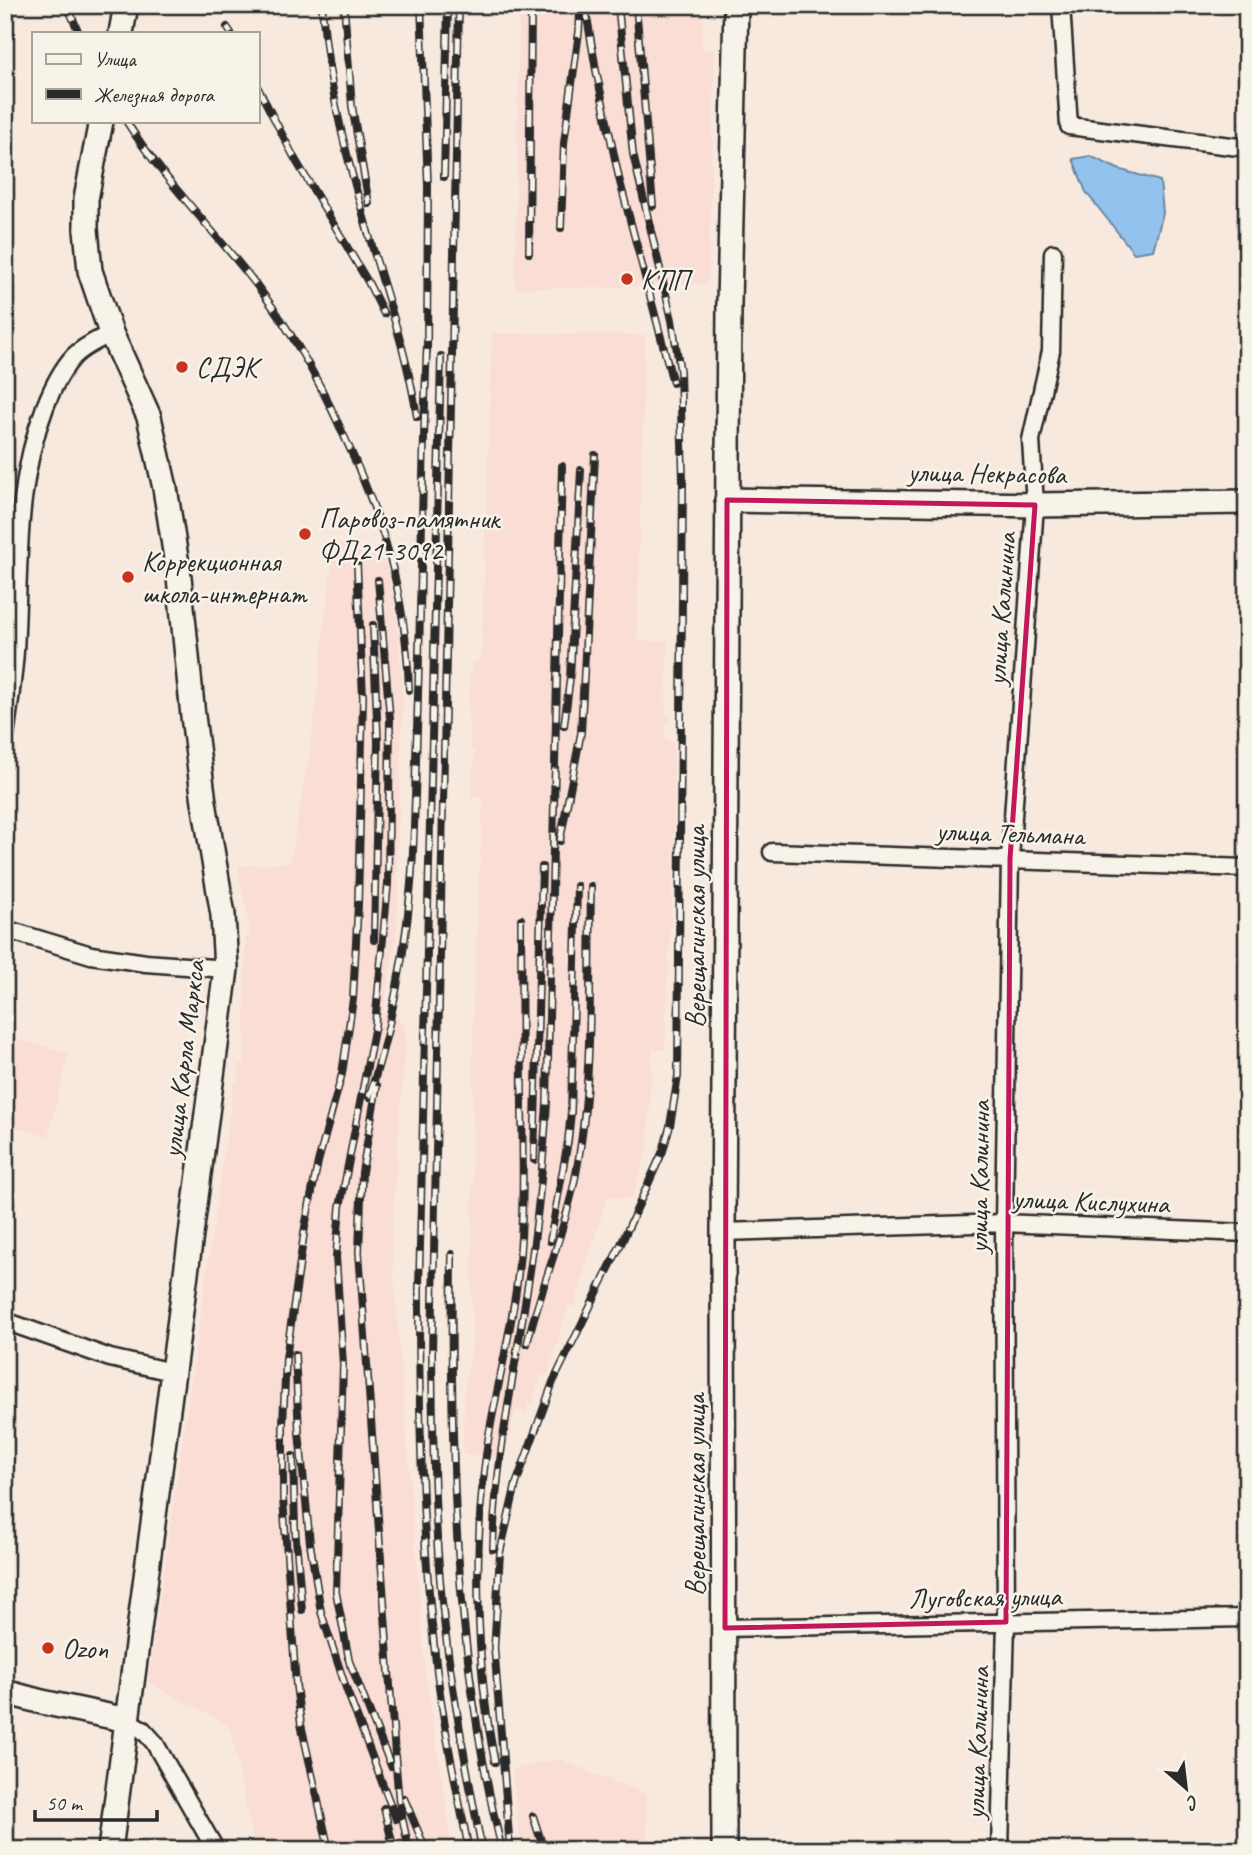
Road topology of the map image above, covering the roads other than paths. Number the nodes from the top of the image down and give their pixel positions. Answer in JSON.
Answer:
{"nodes":[{"id":1,"x":127,"y":5,"type":"edge"},
{"id":2,"x":736,"y":5,"type":"edge"},
{"id":3,"x":1061,"y":5,"type":"edge"},
{"id":4,"x":121,"y":32,"type":"edge"},
{"id":5,"x":101,"y":122,"type":"edge"},
{"id":6,"x":1247,"y":148,"type":"edge"},
{"id":7,"x":1053,"y":253,"type":"dead end"},
{"id":8,"x":111,"y":333,"type":"junction"},
{"id":9,"x":727,"y":500,"type":"junction"},
{"id":10,"x":1247,"y":502,"type":"edge"},
{"id":11,"x":1035,"y":505,"type":"junction"},
{"id":12,"x":5,"y":736,"type":"edge"},
{"id":13,"x":772,"y":852,"type":"dead end"},
{"id":14,"x":1010,"y":859,"type":"junction"},
{"id":15,"x":1247,"y":868,"type":"edge"},
{"id":16,"x":5,"y":929,"type":"edge"},
{"id":17,"x":226,"y":969,"type":"junction"},
{"id":18,"x":1004,"y":1223,"type":"junction"},
{"id":19,"x":723,"y":1232,"type":"junction"},
{"id":20,"x":1247,"y":1233,"type":"edge"},
{"id":21,"x":5,"y":1321,"type":"edge"},
{"id":22,"x":172,"y":1372,"type":"junction"},
{"id":23,"x":1247,"y":1618,"type":"edge"},
{"id":24,"x":1006,"y":1622,"type":"junction"},
{"id":25,"x":725,"y":1628,"type":"junction"},
{"id":26,"x":5,"y":1692,"type":"edge"},
{"id":27,"x":127,"y":1720,"type":"junction"},
{"id":28,"x":110,"y":1850,"type":"edge"},
{"id":29,"x":201,"y":1850,"type":"edge"},
{"id":30,"x":724,"y":1850,"type":"edge"},
{"id":31,"x":1000,"y":1850,"type":"edge"}],
"edges":[{"from":1,"to":4,"type":"main road"},
{"from":2,"to":9,"type":"main road","name":"Верещагинская улица"},
{"from":3,"to":6,"type":"street"},
{"from":5,"to":8,"type":"main road","name":"улица Карла Маркса"},
{"from":7,"to":11,"type":"street","name":"улица Калинина"},
{"from":8,"to":12,"type":"street"},
{"from":8,"to":17,"type":"main road","name":"улица Карла Маркса"},
{"from":9,"to":11,"type":"main road","name":"улица Некрасова"},
{"from":9,"to":19,"type":"main road","name":"Верещагинская улица"},
{"from":10,"to":11,"type":"main road","name":"улица Некрасова"},
{"from":11,"to":14,"type":"street","name":"улица Калинина"},
{"from":13,"to":14,"type":"street","name":"улица Тельмана"},
{"from":14,"to":15,"type":"street","name":"улица Тельмана"},
{"from":14,"to":18,"type":"street","name":"улица Калинина"},
{"from":16,"to":17,"type":"street"},
{"from":17,"to":22,"type":"main road","name":"улица Карла Маркса"},
{"from":18,"to":19,"type":"street","name":"улица Кислухина"},
{"from":18,"to":20,"type":"street","name":"улица Кислухина"},
{"from":18,"to":24,"type":"street","name":"улица Калинина"},
{"from":19,"to":25,"type":"main road","name":"Верещагинская улица"},
{"from":21,"to":22,"type":"street"},
{"from":22,"to":27,"type":"main road","name":"улица Карла Маркса"},
{"from":23,"to":24,"type":"street","name":"Луговская улица"},
{"from":24,"to":25,"type":"street","name":"Луговская улица"},
{"from":24,"to":31,"type":"street","name":"улица Калинина"},
{"from":25,"to":30,"type":"main road","name":"Верещагинская улица"},
{"from":26,"to":27,"type":"main road"},
{"from":27,"to":28,"type":"main road","name":"улица Карла Маркса"},
{"from":27,"to":29,"type":"street"}]}
